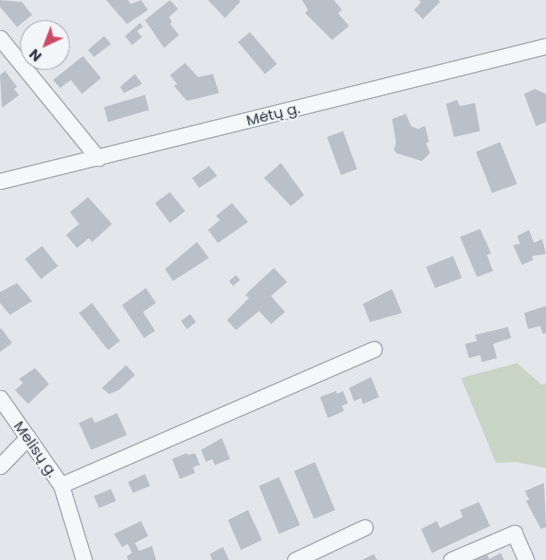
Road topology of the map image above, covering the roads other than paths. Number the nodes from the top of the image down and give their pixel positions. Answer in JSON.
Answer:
{"nodes":[{"id":1,"x":0,"y":38,"type":"edge"},
{"id":2,"x":546,"y":46,"type":"edge"},
{"id":3,"x":98,"y":158,"type":"junction"},
{"id":4,"x":0,"y":181,"type":"edge"},
{"id":5,"x":374,"y":349,"type":"dead end"},
{"id":6,"x":0,"y":398,"type":"edge"},
{"id":7,"x":28,"y":438,"type":"junction"},
{"id":8,"x":0,"y":466,"type":"edge"},
{"id":9,"x":61,"y":485,"type":"junction"},
{"id":10,"x":365,"y":527,"type":"dead end"},
{"id":11,"x":84,"y":560,"type":"edge"},
{"id":12,"x":295,"y":560,"type":"edge"},
{"id":13,"x":451,"y":560,"type":"edge"},
{"id":14,"x":526,"y":560,"type":"edge"}],
"edges":[{"from":1,"to":3,"type":"street"},
{"from":2,"to":3,"type":"street","name":"Mėtų g."},
{"from":3,"to":4,"type":"street","name":"Mėtų g."},
{"from":5,"to":9,"type":"street"},
{"from":6,"to":7,"type":"street","name":"Melisų g."},
{"from":7,"to":8,"type":"street"},
{"from":7,"to":9,"type":"street","name":"Melisų g."},
{"from":9,"to":11,"type":"street","name":"Melisų g."},
{"from":10,"to":12,"type":"street"},
{"from":13,"to":14,"type":"street"}]}
